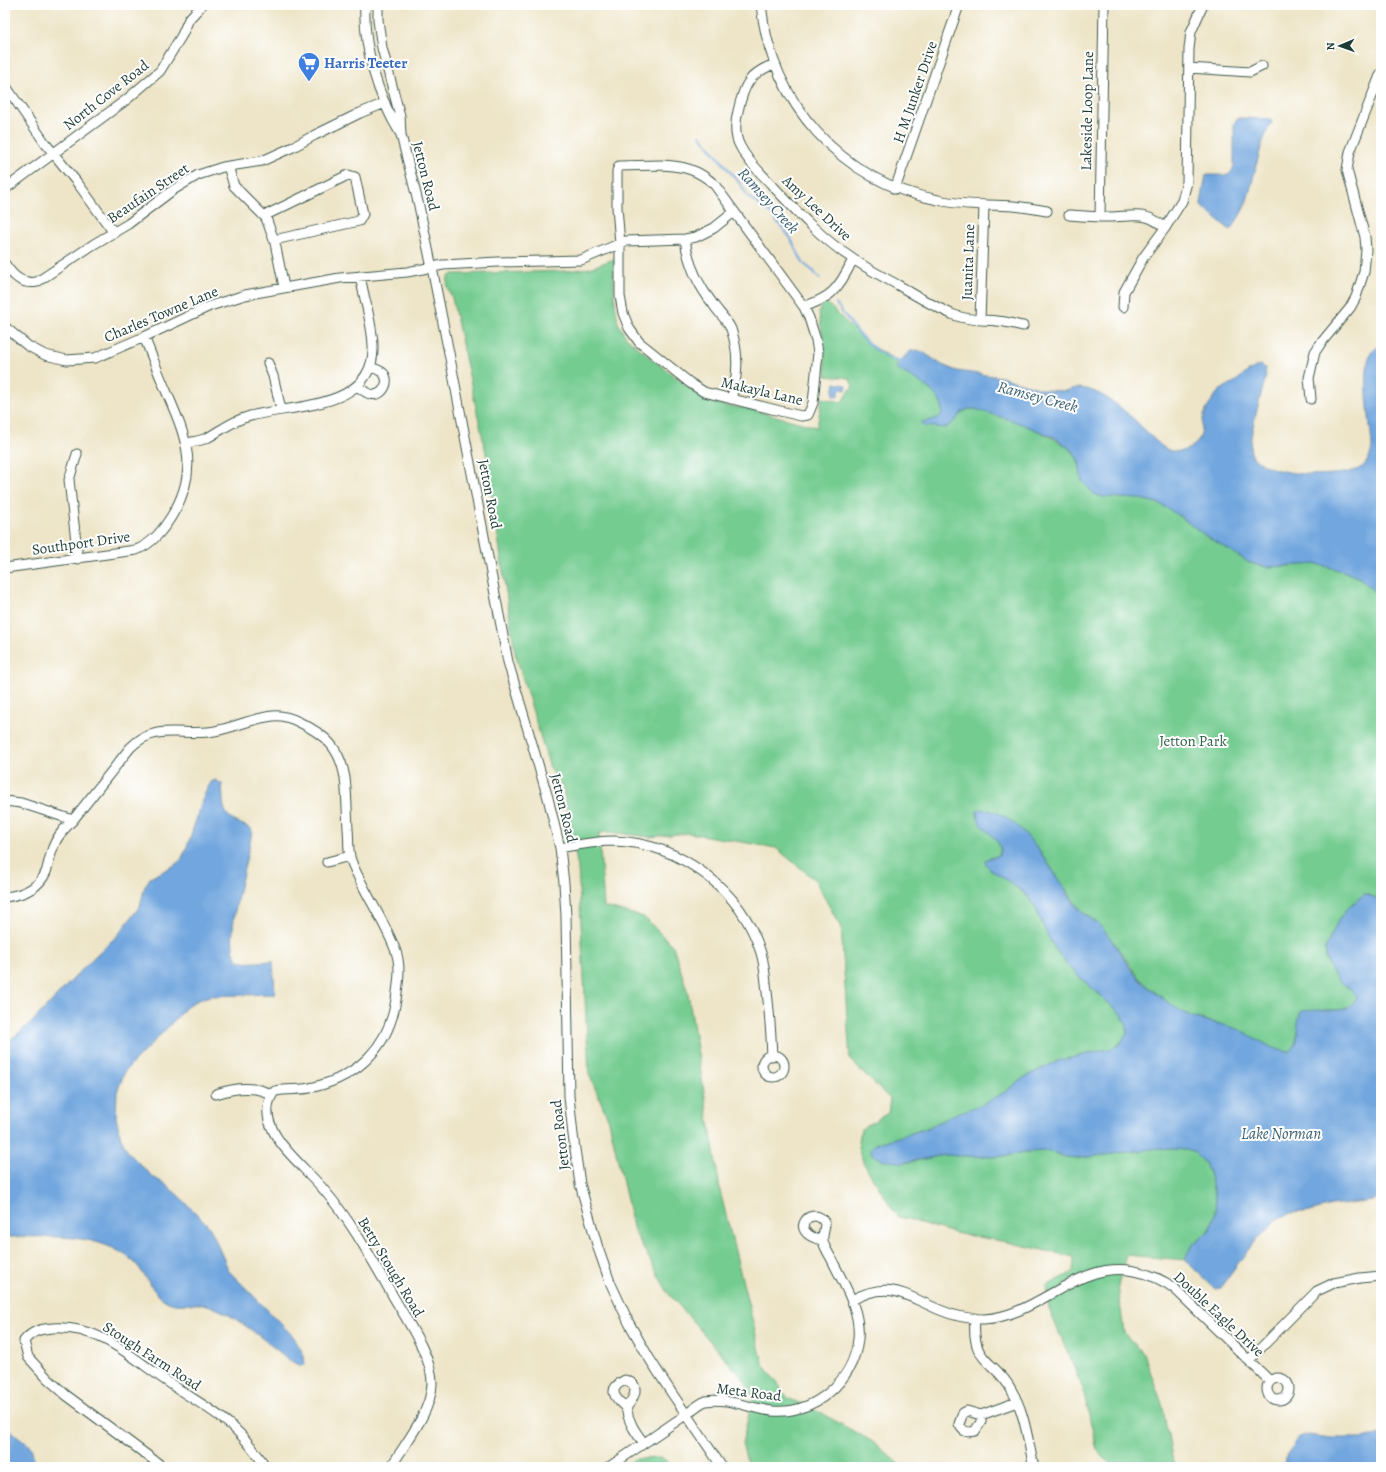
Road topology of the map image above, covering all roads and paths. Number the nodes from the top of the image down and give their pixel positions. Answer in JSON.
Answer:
{"nodes":[{"id":1,"x":202,"y":5,"type":"edge"},
{"id":2,"x":365,"y":5,"type":"edge"},
{"id":3,"x":378,"y":5,"type":"edge"},
{"id":4,"x":761,"y":5,"type":"edge"},
{"id":5,"x":960,"y":5,"type":"edge"},
{"id":6,"x":1104,"y":5,"type":"edge"},
{"id":7,"x":1203,"y":5,"type":"edge"},
{"id":8,"x":775,"y":64,"type":"junction"},
{"id":9,"x":1262,"y":66,"type":"dead end"},
{"id":10,"x":1189,"y":68,"type":"junction"},
{"id":11,"x":1381,"y":73,"type":"edge"},
{"id":12,"x":5,"y":85,"type":"edge"},
{"id":13,"x":385,"y":103,"type":"junction"},
{"id":14,"x":401,"y":135,"type":"junction"},
{"id":15,"x":54,"y":154,"type":"junction"},
{"id":16,"x":228,"y":166,"type":"junction"},
{"id":17,"x":5,"y":189,"type":"edge"},
{"id":18,"x":895,"y":189,"type":"junction"},
{"id":19,"x":984,"y":206,"type":"junction"},
{"id":20,"x":1047,"y":211,"type":"dead end"},
{"id":21,"x":734,"y":212,"type":"junction"},
{"id":22,"x":1069,"y":215,"type":"dead end"},
{"id":23,"x":264,"y":216,"type":"junction"},
{"id":24,"x":1100,"y":217,"type":"junction"},
{"id":25,"x":1165,"y":228,"type":"junction"},
{"id":26,"x":114,"y":233,"type":"junction"},
{"id":27,"x":686,"y":239,"type":"junction"},
{"id":28,"x":274,"y":240,"type":"junction"},
{"id":29,"x":620,"y":244,"type":"junction"},
{"id":30,"x":853,"y":259,"type":"junction"},
{"id":31,"x":5,"y":264,"type":"edge"},
{"id":32,"x":432,"y":268,"type":"junction"},
{"id":33,"x":360,"y":276,"type":"junction"},
{"id":34,"x":284,"y":288,"type":"junction"},
{"id":35,"x":804,"y":307,"type":"junction"},
{"id":36,"x":1123,"y":308,"type":"dead end"},
{"id":37,"x":980,"y":320,"type":"junction"},
{"id":38,"x":1023,"y":326,"type":"dead end"},
{"id":39,"x":5,"y":327,"type":"edge"},
{"id":40,"x":144,"y":337,"type":"junction"},
{"id":41,"x":268,"y":363,"type":"dead end"},
{"id":42,"x":370,"y":367,"type":"junction"},
{"id":43,"x":357,"y":386,"type":"junction"},
{"id":44,"x":1311,"y":398,"type":"dead end"},
{"id":45,"x":731,"y":399,"type":"junction"},
{"id":46,"x":281,"y":409,"type":"junction"},
{"id":47,"x":186,"y":443,"type":"junction"},
{"id":48,"x":77,"y":454,"type":"dead end"},
{"id":49,"x":78,"y":558,"type":"junction"},
{"id":50,"x":5,"y":568,"type":"edge"},
{"id":51,"x":5,"y":801,"type":"edge"},
{"id":52,"x":73,"y":820,"type":"junction"},
{"id":53,"x":560,"y":848,"type":"junction"},
{"id":54,"x":350,"y":856,"type":"junction"},
{"id":55,"x":327,"y":862,"type":"dead end"},
{"id":56,"x":5,"y":896,"type":"edge"},
{"id":57,"x":772,"y":1056,"type":"dead end"},
{"id":58,"x":216,"y":1094,"type":"dead end"},
{"id":59,"x":272,"y":1095,"type":"junction"},
{"id":60,"x":822,"y":1240,"type":"dead end"},
{"id":61,"x":1381,"y":1276,"type":"edge"},
{"id":62,"x":852,"y":1300,"type":"junction"},
{"id":63,"x":975,"y":1318,"type":"junction"},
{"id":64,"x":1249,"y":1360,"type":"junction"},
{"id":65,"x":1270,"y":1381,"type":"dead end"},
{"id":66,"x":1017,"y":1402,"type":"junction"},
{"id":67,"x":626,"y":1408,"type":"dead end"},
{"id":68,"x":686,"y":1414,"type":"junction"},
{"id":69,"x":980,"y":1414,"type":"dead end"},
{"id":70,"x":644,"y":1443,"type":"junction"},
{"id":71,"x":163,"y":1467,"type":"edge"},
{"id":72,"x":266,"y":1467,"type":"edge"},
{"id":73,"x":391,"y":1467,"type":"edge"},
{"id":74,"x":608,"y":1467,"type":"edge"},
{"id":75,"x":722,"y":1467,"type":"edge"},
{"id":76,"x":1034,"y":1467,"type":"edge"}],
"edges":[{"from":1,"to":15,"type":"street","name":"North Cove Road"},
{"from":2,"to":13,"type":"street","name":"Jetton Road"},
{"from":3,"to":14,"type":"street","name":"Jetton Road"},
{"from":4,"to":8,"type":"street"},
{"from":5,"to":18,"type":"street","name":"H M Junker Drive"},
{"from":6,"to":24,"type":"street","name":"Lakeside Loop Lane"},
{"from":7,"to":10,"type":"street"},
{"from":8,"to":18,"type":"street"},
{"from":8,"to":30,"type":"street","name":"Amy Lee Drive"},
{"from":9,"to":10,"type":"street"},
{"from":10,"to":25,"type":"street"},
{"from":11,"to":44,"type":"street"},
{"from":12,"to":15,"type":"street"},
{"from":13,"to":14,"type":"street","name":"Jetton Road"},
{"from":13,"to":16,"type":"street","name":"Beaufain Street"},
{"from":14,"to":32,"type":"street","name":"Jetton Road"},
{"from":15,"to":17,"type":"street","name":"North Cove Road"},
{"from":15,"to":26,"type":"street"},
{"from":16,"to":23,"type":"street"},
{"from":16,"to":26,"type":"street","name":"Beaufain Street"},
{"from":18,"to":19,"type":"street"},
{"from":19,"to":20,"type":"street"},
{"from":19,"to":37,"type":"street","name":"Juanita Lane"},
{"from":21,"to":27,"type":"street","name":"Charles Towne Lane"},
{"from":21,"to":29,"type":"street","name":"Makayla Lane"},
{"from":21,"to":35,"type":"street","name":"Makayla Lane"},
{"from":22,"to":24,"type":"street"},
{"from":23,"to":28,"type":"street"},
{"from":23,"to":28,"type":"street"},
{"from":24,"to":25,"type":"street"},
{"from":25,"to":36,"type":"street"},
{"from":26,"to":31,"type":"street","name":"Beaufain Street"},
{"from":27,"to":29,"type":"street","name":"Charles Towne Lane"},
{"from":27,"to":45,"type":"street"},
{"from":28,"to":34,"type":"street"},
{"from":29,"to":32,"type":"street","name":"Charles Towne Lane"},
{"from":29,"to":45,"type":"street","name":"Makayla Lane"},
{"from":30,"to":35,"type":"street"},
{"from":30,"to":37,"type":"street","name":"Amy Lee Drive"},
{"from":32,"to":33,"type":"street","name":"Charles Towne Lane"},
{"from":32,"to":53,"type":"street","name":"Jetton Road"},
{"from":33,"to":34,"type":"street","name":"Charles Towne Lane"},
{"from":33,"to":42,"type":"street"},
{"from":34,"to":40,"type":"street","name":"Charles Towne Lane"},
{"from":35,"to":45,"type":"street","name":"Makayla Lane"},
{"from":37,"to":38,"type":"street","name":"Amy Lee Drive"},
{"from":39,"to":40,"type":"street","name":"Charles Towne Lane"},
{"from":40,"to":47,"type":"street","name":"Southport Drive"},
{"from":41,"to":46,"type":"street"},
{"from":42,"to":43,"type":"street"},
{"from":42,"to":43,"type":"street"},
{"from":43,"to":46,"type":"street"},
{"from":46,"to":47,"type":"street"},
{"from":47,"to":49,"type":"street","name":"Southport Drive"},
{"from":48,"to":49,"type":"street"},
{"from":49,"to":50,"type":"street","name":"Southport Drive"},
{"from":51,"to":52,"type":"street"},
{"from":52,"to":54,"type":"street"},
{"from":52,"to":56,"type":"street"},
{"from":53,"to":57,"type":"street"},
{"from":53,"to":68,"type":"street","name":"Jetton Road"},
{"from":54,"to":55,"type":"street"},
{"from":54,"to":59,"type":"street"},
{"from":58,"to":59,"type":"street"},
{"from":59,"to":73,"type":"street","name":"Betty Stough Road"},
{"from":60,"to":62,"type":"street","name":"Meta Road"},
{"from":61,"to":64,"type":"street"},
{"from":62,"to":63,"type":"street","name":"Double Eagle Drive"},
{"from":62,"to":68,"type":"street","name":"Meta Road"},
{"from":63,"to":64,"type":"street","name":"Double Eagle Drive"},
{"from":63,"to":66,"type":"street"},
{"from":64,"to":65,"type":"street","name":"Double Eagle Drive"},
{"from":66,"to":69,"type":"street"},
{"from":66,"to":76,"type":"street"},
{"from":67,"to":70,"type":"street"},
{"from":68,"to":70,"type":"street","name":"Meta Road"},
{"from":68,"to":75,"type":"street","name":"Jetton Road"},
{"from":70,"to":74,"type":"street","name":"Meta Road"},
{"from":71,"to":72,"type":"street","name":"Stough Farm Road"}]}
